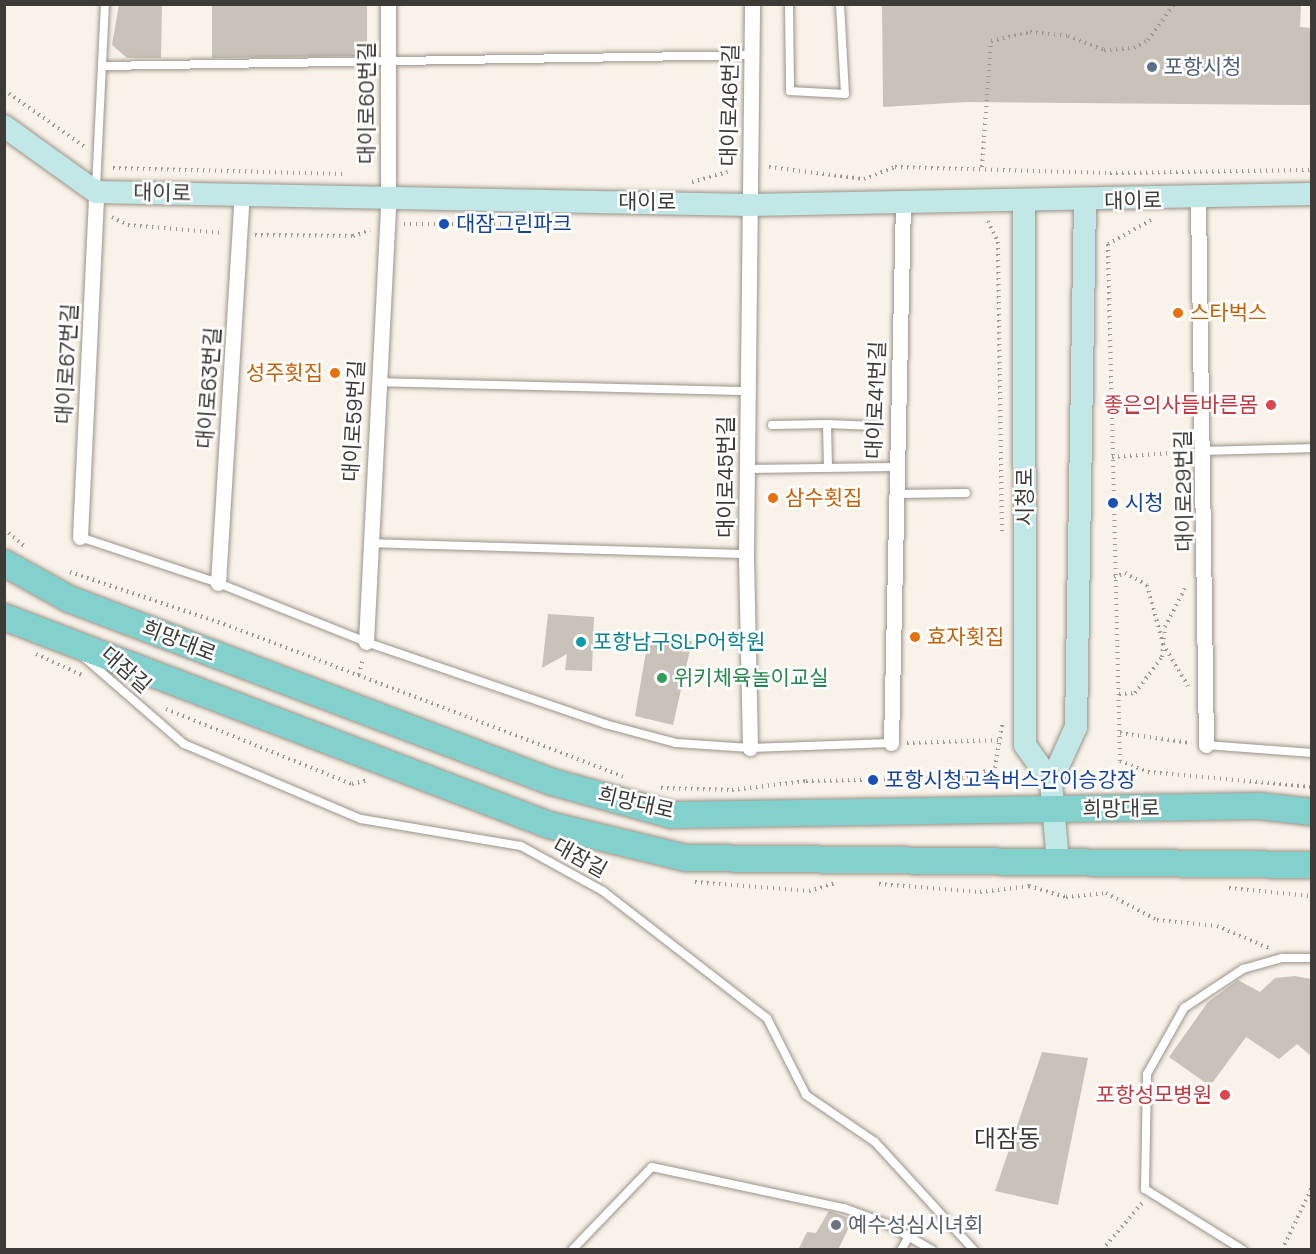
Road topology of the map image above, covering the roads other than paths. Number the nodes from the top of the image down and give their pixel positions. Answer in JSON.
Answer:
{"nodes":[{"id":1,"x":105,"y":4,"type":"edge"},
{"id":2,"x":388,"y":4,"type":"edge"},
{"id":3,"x":752,"y":4,"type":"edge"},
{"id":4,"x":789,"y":4,"type":"edge"},
{"id":5,"x":840,"y":4,"type":"edge"},
{"id":6,"x":752,"y":56,"type":"junction"},
{"id":7,"x":387,"y":65,"type":"junction"},
{"id":8,"x":102,"y":66,"type":"junction"},
{"id":9,"x":4,"y":126,"type":"edge"},
{"id":10,"x":96,"y":192,"type":"junction"},
{"id":11,"x":1311,"y":194,"type":"edge"},
{"id":12,"x":242,"y":195,"type":"junction"},
{"id":13,"x":1198,"y":200,"type":"junction"},
{"id":14,"x":388,"y":201,"type":"junction"},
{"id":15,"x":903,"y":202,"type":"junction"},
{"id":16,"x":1024,"y":202,"type":"junction"},
{"id":17,"x":1085,"y":202,"type":"junction"},
{"id":18,"x":750,"y":205,"type":"junction"},
{"id":19,"x":376,"y":382,"type":"junction"},
{"id":20,"x":747,"y":391,"type":"junction"},
{"id":21,"x":827,"y":424,"type":"junction"},
{"id":22,"x":772,"y":425,"type":"dead end"},
{"id":23,"x":875,"y":426,"type":"dead end"},
{"id":24,"x":1311,"y":448,"type":"edge"},
{"id":25,"x":1204,"y":451,"type":"junction"},
{"id":26,"x":895,"y":467,"type":"junction"},
{"id":27,"x":828,"y":468,"type":"junction"},
{"id":28,"x":748,"y":470,"type":"junction"},
{"id":29,"x":966,"y":493,"type":"dead end"},
{"id":30,"x":899,"y":495,"type":"junction"},
{"id":31,"x":80,"y":537,"type":"joint"},
{"id":32,"x":369,"y":543,"type":"junction"},
{"id":33,"x":746,"y":554,"type":"junction"},
{"id":34,"x":4,"y":563,"type":"edge"},
{"id":35,"x":218,"y":584,"type":"junction"},
{"id":36,"x":4,"y":617,"type":"edge"},
{"id":37,"x":366,"y":642,"type":"junction"},
{"id":38,"x":72,"y":647,"type":"junction"},
{"id":39,"x":891,"y":743,"type":"joint"},
{"id":40,"x":1206,"y":745,"type":"joint"},
{"id":41,"x":750,"y":748,"type":"junction"},
{"id":42,"x":1311,"y":753,"type":"edge"},
{"id":43,"x":1052,"y":783,"type":"junction"},
{"id":44,"x":1054,"y":810,"type":"junction"},
{"id":45,"x":1311,"y":812,"type":"edge"},
{"id":46,"x":1058,"y":862,"type":"junction"},
{"id":47,"x":1311,"y":865,"type":"edge"},
{"id":48,"x":1311,"y":958,"type":"edge"},
{"id":49,"x":909,"y":1236,"type":"junction"},
{"id":50,"x":572,"y":1250,"type":"edge"},
{"id":51,"x":901,"y":1250,"type":"edge"},
{"id":52,"x":932,"y":1250,"type":"edge"},
{"id":53,"x":974,"y":1250,"type":"edge"},
{"id":54,"x":1243,"y":1250,"type":"edge"}],
"edges":[{"from":1,"to":8,"type":"lane"},
{"from":2,"to":7,"type":"street","name":"대이로60번길"},
{"from":3,"to":6,"type":"street","name":"대이로46번길"},
{"from":4,"to":5,"type":"lane"},
{"from":6,"to":7,"type":"lane"},
{"from":6,"to":18,"type":"street","name":"대이로46번길"},
{"from":7,"to":8,"type":"lane"},
{"from":7,"to":14,"type":"street","name":"대이로60번길"},
{"from":8,"to":10,"type":"lane"},
{"from":9,"to":10,"type":"street"},
{"from":10,"to":12,"type":"street","name":"대이로"},
{"from":10,"to":31,"type":"street","name":"대이로67번길"},
{"from":11,"to":13,"type":"street","name":"대이로"},
{"from":12,"to":14,"type":"street","name":"대이로"},
{"from":12,"to":35,"type":"street","name":"대이로63번길"},
{"from":13,"to":17,"type":"street","name":"대이로"},
{"from":13,"to":25,"type":"street","name":"대이로29번길"},
{"from":14,"to":18,"type":"street","name":"대이로"},
{"from":14,"to":19,"type":"street","name":"대이로59번길"},
{"from":15,"to":16,"type":"street","name":"대이로"},
{"from":15,"to":18,"type":"street","name":"대이로"},
{"from":15,"to":26,"type":"street","name":"대이로41번길"},
{"from":16,"to":17,"type":"street","name":"대이로"},
{"from":16,"to":43,"type":"street","name":"시청로"},
{"from":17,"to":43,"type":"street"},
{"from":18,"to":20,"type":"street","name":"대이로45번길"},
{"from":19,"to":20,"type":"lane"},
{"from":19,"to":32,"type":"street","name":"대이로59번길"},
{"from":20,"to":28,"type":"street","name":"대이로45번길"},
{"from":21,"to":22,"type":"lane"},
{"from":21,"to":23,"type":"lane"},
{"from":21,"to":27,"type":"lane"},
{"from":24,"to":25,"type":"lane"},
{"from":25,"to":40,"type":"street","name":"대이로29번길"},
{"from":26,"to":27,"type":"lane"},
{"from":26,"to":30,"type":"street","name":"대이로41번길"},
{"from":27,"to":28,"type":"lane"},
{"from":28,"to":33,"type":"street","name":"대이로45번길"},
{"from":29,"to":30,"type":"lane"},
{"from":30,"to":39,"type":"street","name":"대이로41번길"},
{"from":31,"to":35,"type":"lane"},
{"from":32,"to":33,"type":"lane"},
{"from":32,"to":37,"type":"street","name":"대이로59번길"},
{"from":33,"to":41,"type":"street","name":"대이로45번길"},
{"from":34,"to":44,"type":"main road","name":"희망대로"},
{"from":35,"to":37,"type":"lane"},
{"from":36,"to":38,"type":"main road","name":"희망대로"},
{"from":37,"to":41,"type":"lane"},
{"from":38,"to":46,"type":"main road","name":"희망대로"},
{"from":38,"to":53,"type":"lane","name":"대잠길"},
{"from":39,"to":41,"type":"lane"},
{"from":40,"to":42,"type":"lane"},
{"from":43,"to":44,"type":"street"},
{"from":44,"to":45,"type":"main road","name":"희망대로"},
{"from":44,"to":46,"type":"street"},
{"from":46,"to":47,"type":"main road","name":"희망대로"},
{"from":48,"to":54,"type":"lane"},
{"from":49,"to":50,"type":"lane"},
{"from":49,"to":51,"type":"lane"},
{"from":49,"to":52,"type":"lane"}]}
